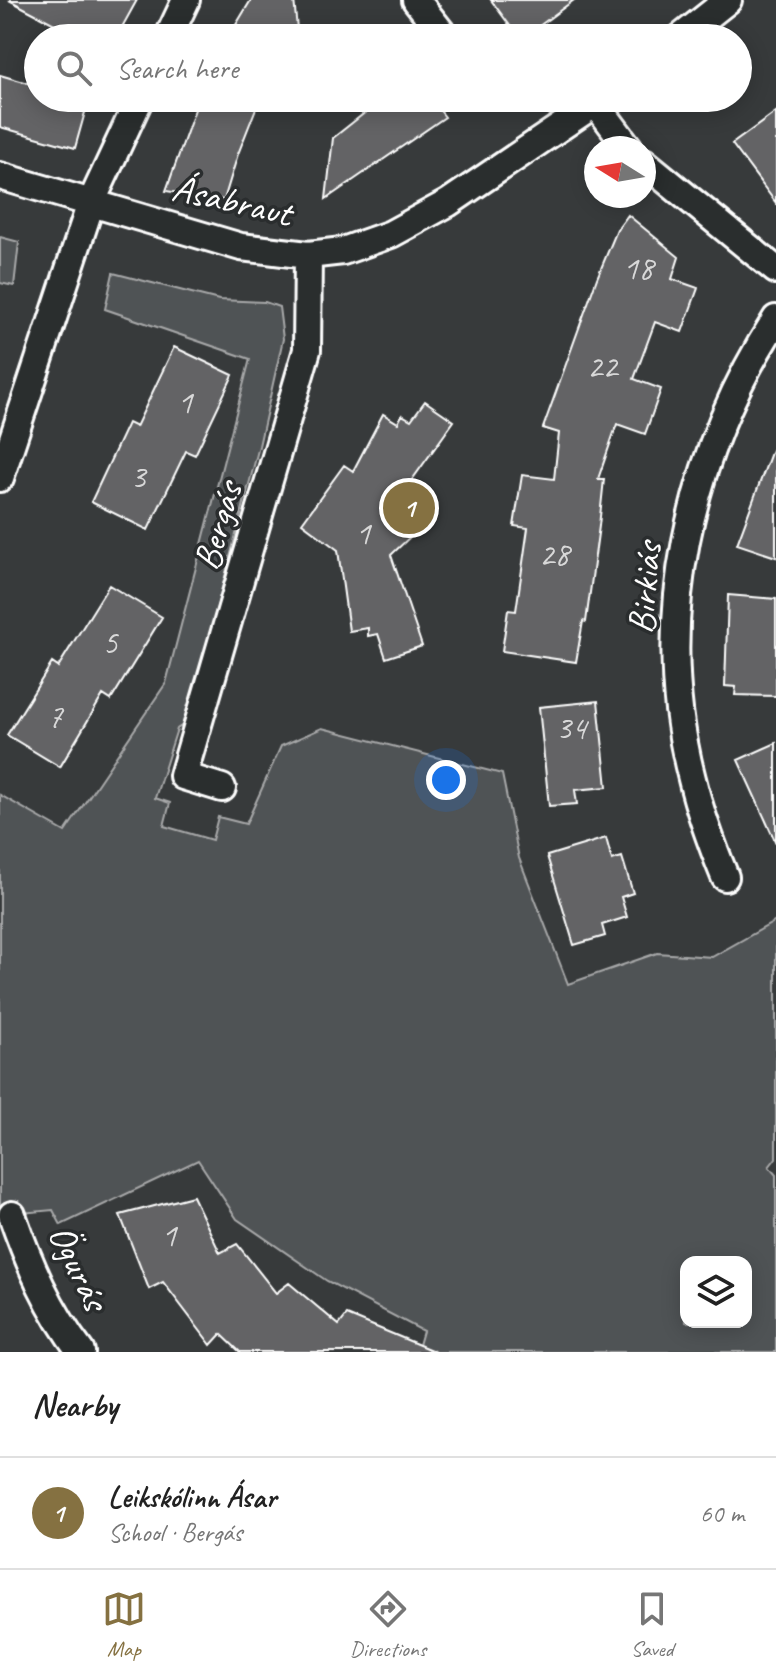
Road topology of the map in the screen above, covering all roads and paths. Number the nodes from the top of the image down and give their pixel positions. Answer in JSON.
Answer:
{"nodes":[{"id":1,"x":186,"y":0,"type":"edge"},
{"id":2,"x":416,"y":0,"type":"edge"},
{"id":3,"x":728,"y":0,"type":"edge"},
{"id":4,"x":175,"y":24,"type":"edge"},
{"id":5,"x":435,"y":24,"type":"edge"},
{"id":6,"x":698,"y":24,"type":"edge"},
{"id":7,"x":133,"y":112,"type":"edge"},
{"id":8,"x":584,"y":112,"type":"edge"},
{"id":9,"x":607,"y":112,"type":"edge"},
{"id":10,"x":622,"y":136,"type":"edge"},
{"id":11,"x":656,"y":172,"type":"edge"},
{"id":12,"x":0,"y":176,"type":"edge"},
{"id":13,"x":91,"y":203,"type":"junction"},
{"id":14,"x":308,"y":255,"type":"junction"},
{"id":15,"x":776,"y":270,"type":"edge"},
{"id":16,"x":776,"y":319,"type":"edge"},
{"id":17,"x":0,"y":478,"type":"edge"},
{"id":18,"x":222,"y":788,"type":"dead end"},
{"id":19,"x":725,"y":877,"type":"dead end"},
{"id":20,"x":12,"y":1215,"type":"dead end"},
{"id":21,"x":81,"y":1352,"type":"edge"}],
"edges":[{"from":1,"to":4,"type":"street"},
{"from":2,"to":5,"type":"street"},
{"from":3,"to":6,"type":"street"},
{"from":7,"to":13,"type":"street"},
{"from":8,"to":14,"type":"street","name":"Ásabraut"},
{"from":9,"to":10,"type":"street"},
{"from":11,"to":15,"type":"street"},
{"from":12,"to":13,"type":"street","name":"Ásabraut"},
{"from":13,"to":14,"type":"street","name":"Ásabraut"},
{"from":13,"to":17,"type":"street"},
{"from":14,"to":18,"type":"street","name":"Bergás"},
{"from":16,"to":19,"type":"street","name":"Birkiás"},
{"from":20,"to":21,"type":"street","name":"Ögurás"}]}
